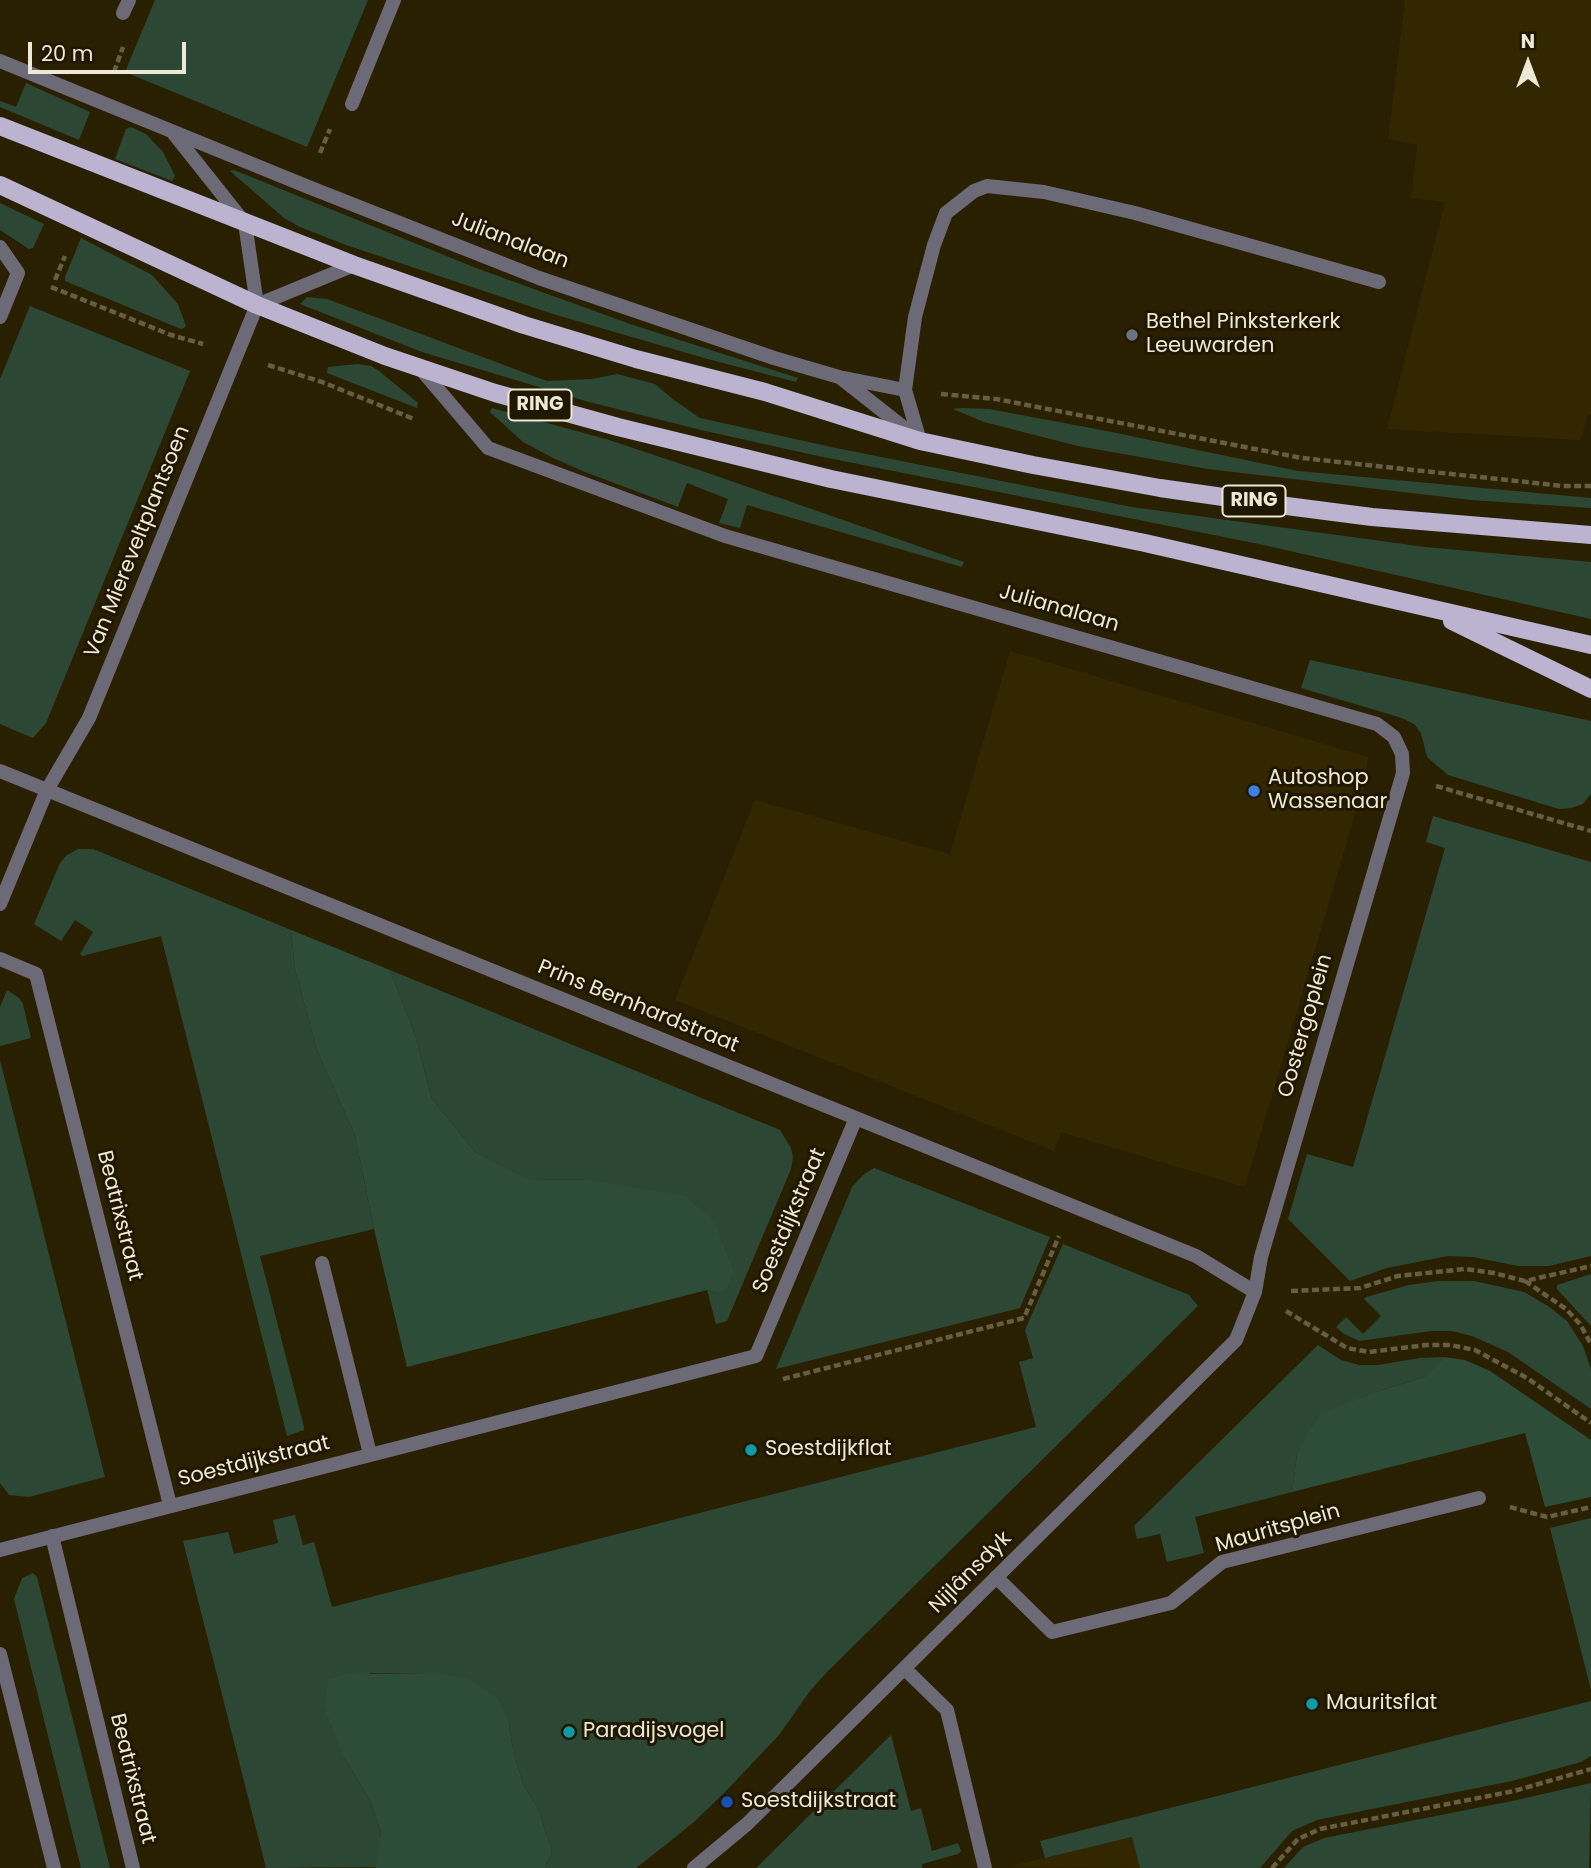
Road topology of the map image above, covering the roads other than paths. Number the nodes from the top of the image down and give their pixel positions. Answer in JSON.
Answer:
{"nodes":[{"id":1,"x":394,"y":0,"type":"edge"},
{"id":2,"x":0,"y":61,"type":"edge"},
{"id":3,"x":352,"y":104,"type":"road end"},
{"id":4,"x":0,"y":126,"type":"edge"},
{"id":5,"x":171,"y":131,"type":"junction"},
{"id":6,"x":0,"y":185,"type":"edge"},
{"id":7,"x":245,"y":223,"type":"junction"},
{"id":8,"x":0,"y":247,"type":"edge"},
{"id":9,"x":354,"y":265,"type":"junction"},
{"id":10,"x":1379,"y":282,"type":"dead end"},
{"id":11,"x":257,"y":305,"type":"junction"},
{"id":12,"x":0,"y":317,"type":"edge"},
{"id":13,"x":418,"y":366,"type":"junction"},
{"id":14,"x":839,"y":377,"type":"junction"},
{"id":15,"x":905,"y":390,"type":"junction"},
{"id":16,"x":920,"y":441,"type":"junction"},
{"id":17,"x":1591,"y":535,"type":"edge"},
{"id":18,"x":1423,"y":607,"type":"junction"},
{"id":19,"x":1591,"y":645,"type":"edge"},
{"id":20,"x":1591,"y":689,"type":"edge"},
{"id":21,"x":0,"y":771,"type":"edge"},
{"id":22,"x":1403,"y":773,"type":"joint"},
{"id":23,"x":47,"y":790,"type":"junction"},
{"id":24,"x":0,"y":904,"type":"edge"},
{"id":25,"x":0,"y":959,"type":"edge"},
{"id":26,"x":856,"y":1118,"type":"junction"},
{"id":27,"x":322,"y":1263,"type":"dead end"},
{"id":28,"x":1255,"y":1292,"type":"junction"},
{"id":29,"x":370,"y":1454,"type":"junction"},
{"id":30,"x":1479,"y":1498,"type":"road end"},
{"id":31,"x":170,"y":1505,"type":"junction"},
{"id":32,"x":52,"y":1536,"type":"junction"},
{"id":33,"x":0,"y":1550,"type":"edge"},
{"id":34,"x":996,"y":1577,"type":"junction"},
{"id":35,"x":0,"y":1654,"type":"edge"},
{"id":36,"x":905,"y":1669,"type":"junction"},
{"id":37,"x":54,"y":1868,"type":"edge"},
{"id":38,"x":133,"y":1868,"type":"edge"},
{"id":39,"x":695,"y":1868,"type":"edge"},
{"id":40,"x":985,"y":1868,"type":"edge"}],
"edges":[{"from":1,"to":3,"type":"street"},
{"from":2,"to":5,"type":"street","name":"Julianalaan"},
{"from":4,"to":7,"type":"main road","name":"Julianalaan","number":"RING"},
{"from":5,"to":7,"type":"street","name":"Julianalaan"},
{"from":5,"to":14,"type":"street","name":"Julianalaan"},
{"from":6,"to":11,"type":"main road","number":"RING"},
{"from":7,"to":9,"type":"main road","name":"Julianalaan","number":"RING"},
{"from":7,"to":11,"type":"street","name":"Van Miereveltplantsoen"},
{"from":8,"to":12,"type":"street"},
{"from":9,"to":11,"type":"street"},
{"from":9,"to":16,"type":"main road","name":"Julianalaan","number":"RING"},
{"from":10,"to":15,"type":"street"},
{"from":11,"to":13,"type":"main road","number":"RING"},
{"from":11,"to":23,"type":"street","name":"Van Miereveltplantsoen"},
{"from":13,"to":18,"type":"main road","number":"RING"},
{"from":13,"to":22,"type":"street","name":"Julianalaan"},
{"from":14,"to":15,"type":"street","name":"Julianalaan"},
{"from":14,"to":16,"type":"street","name":"Julianalaan"},
{"from":15,"to":16,"type":"street"},
{"from":16,"to":17,"type":"main road","name":"Julianalaan","number":"RING"},
{"from":18,"to":19,"type":"main road","number":"RING"},
{"from":18,"to":20,"type":"main road"},
{"from":21,"to":23,"type":"street","name":"Prins Bernhardstraat"},
{"from":22,"to":28,"type":"street","name":"Oostergoplein"},
{"from":23,"to":24,"type":"street"},
{"from":23,"to":26,"type":"street","name":"Prins Bernhardstraat"},
{"from":25,"to":31,"type":"street","name":"Beatrixstraat"},
{"from":26,"to":28,"type":"street","name":"Prins Bernhardstraat"},
{"from":26,"to":29,"type":"street","name":"Soestdijkstraat"},
{"from":27,"to":29,"type":"street"},
{"from":28,"to":34,"type":"street","name":"Nijlânsdyk"},
{"from":29,"to":31,"type":"street","name":"Soestdijkstraat"},
{"from":30,"to":34,"type":"street","name":"Mauritsplein"},
{"from":31,"to":32,"type":"street","name":"Soestdijkstraat"},
{"from":32,"to":33,"type":"street","name":"Soestdijkstraat"},
{"from":32,"to":38,"type":"street","name":"Beatrixstraat"},
{"from":34,"to":36,"type":"street","name":"Nijlânsdyk"},
{"from":35,"to":37,"type":"street"},
{"from":36,"to":39,"type":"street","name":"Nijlânsdyk"},
{"from":36,"to":40,"type":"street"}]}
